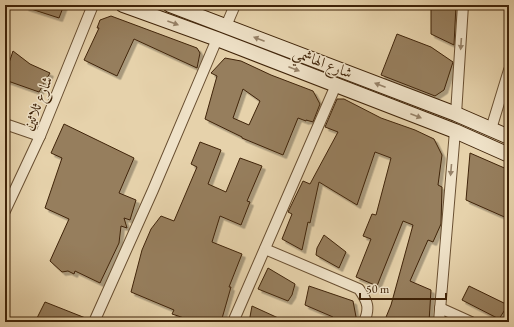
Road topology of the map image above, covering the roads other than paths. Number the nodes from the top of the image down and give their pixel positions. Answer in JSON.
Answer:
{"nodes":[{"id":1,"x":93,"y":5,"type":"edge"},
{"id":2,"x":123,"y":5,"type":"edge"},
{"id":3,"x":170,"y":5,"type":"edge"},
{"id":4,"x":235,"y":5,"type":"edge"},
{"id":5,"x":463,"y":5,"type":"edge"},
{"id":6,"x":226,"y":26,"type":"junction"},
{"id":7,"x":217,"y":39,"type":"junction"},
{"id":8,"x":509,"y":70,"type":"edge"},
{"id":9,"x":336,"y":85,"type":"junction"},
{"id":10,"x":456,"y":114,"type":"junction"},
{"id":11,"x":5,"y":124,"type":"edge"},
{"id":12,"x":491,"y":129,"type":"junction"},
{"id":13,"x":455,"y":131,"type":"junction"},
{"id":14,"x":40,"y":136,"type":"junction"},
{"id":15,"x":509,"y":137,"type":"edge"},
{"id":16,"x":509,"y":155,"type":"edge"},
{"id":17,"x":5,"y":211,"type":"edge"},
{"id":18,"x":265,"y":249,"type":"junction"},
{"id":19,"x":440,"y":308,"type":"junction"},
{"id":20,"x":94,"y":322,"type":"edge"},
{"id":21,"x":233,"y":322,"type":"edge"},
{"id":22,"x":364,"y":322,"type":"edge"},
{"id":23,"x":439,"y":322,"type":"edge"},
{"id":24,"x":471,"y":322,"type":"edge"}],
"edges":[{"from":1,"to":14,"type":"street","name":"شارع ثلاثين"},
{"from":2,"to":7,"type":"main road","name":"شارع الهاشمي","one_way":true},
{"from":3,"to":6,"type":"main road","name":"شارع الهاشمي"},
{"from":4,"to":6,"type":"street"},
{"from":5,"to":10,"type":"street","one_way":true},
{"from":10,"to":6,"type":"main road","name":"شارع الهاشمي","one_way":true},
{"from":7,"to":9,"type":"main road","name":"شارع الهاشمي","one_way":true},
{"from":7,"to":20,"type":"street"},
{"from":8,"to":12,"type":"street"},
{"from":9,"to":13,"type":"main road","name":"شارع الهاشمي","one_way":true},
{"from":9,"to":18,"type":"street"},
{"from":10,"to":12,"type":"main road","name":"شارع الهاشمي"},
{"from":10,"to":13,"type":"main road"},
{"from":11,"to":14,"type":"street"},
{"from":12,"to":15,"type":"main road","name":"شارع الهاشمي"},
{"from":13,"to":16,"type":"main road","name":"شارع الهاشمي"},
{"from":13,"to":19,"type":"street","one_way":true},
{"from":14,"to":17,"type":"street","name":"شارع ثلاثين"},
{"from":18,"to":21,"type":"street"},
{"from":18,"to":22,"type":"street"},
{"from":19,"to":23,"type":"street"},
{"from":19,"to":24,"type":"street"}]}
